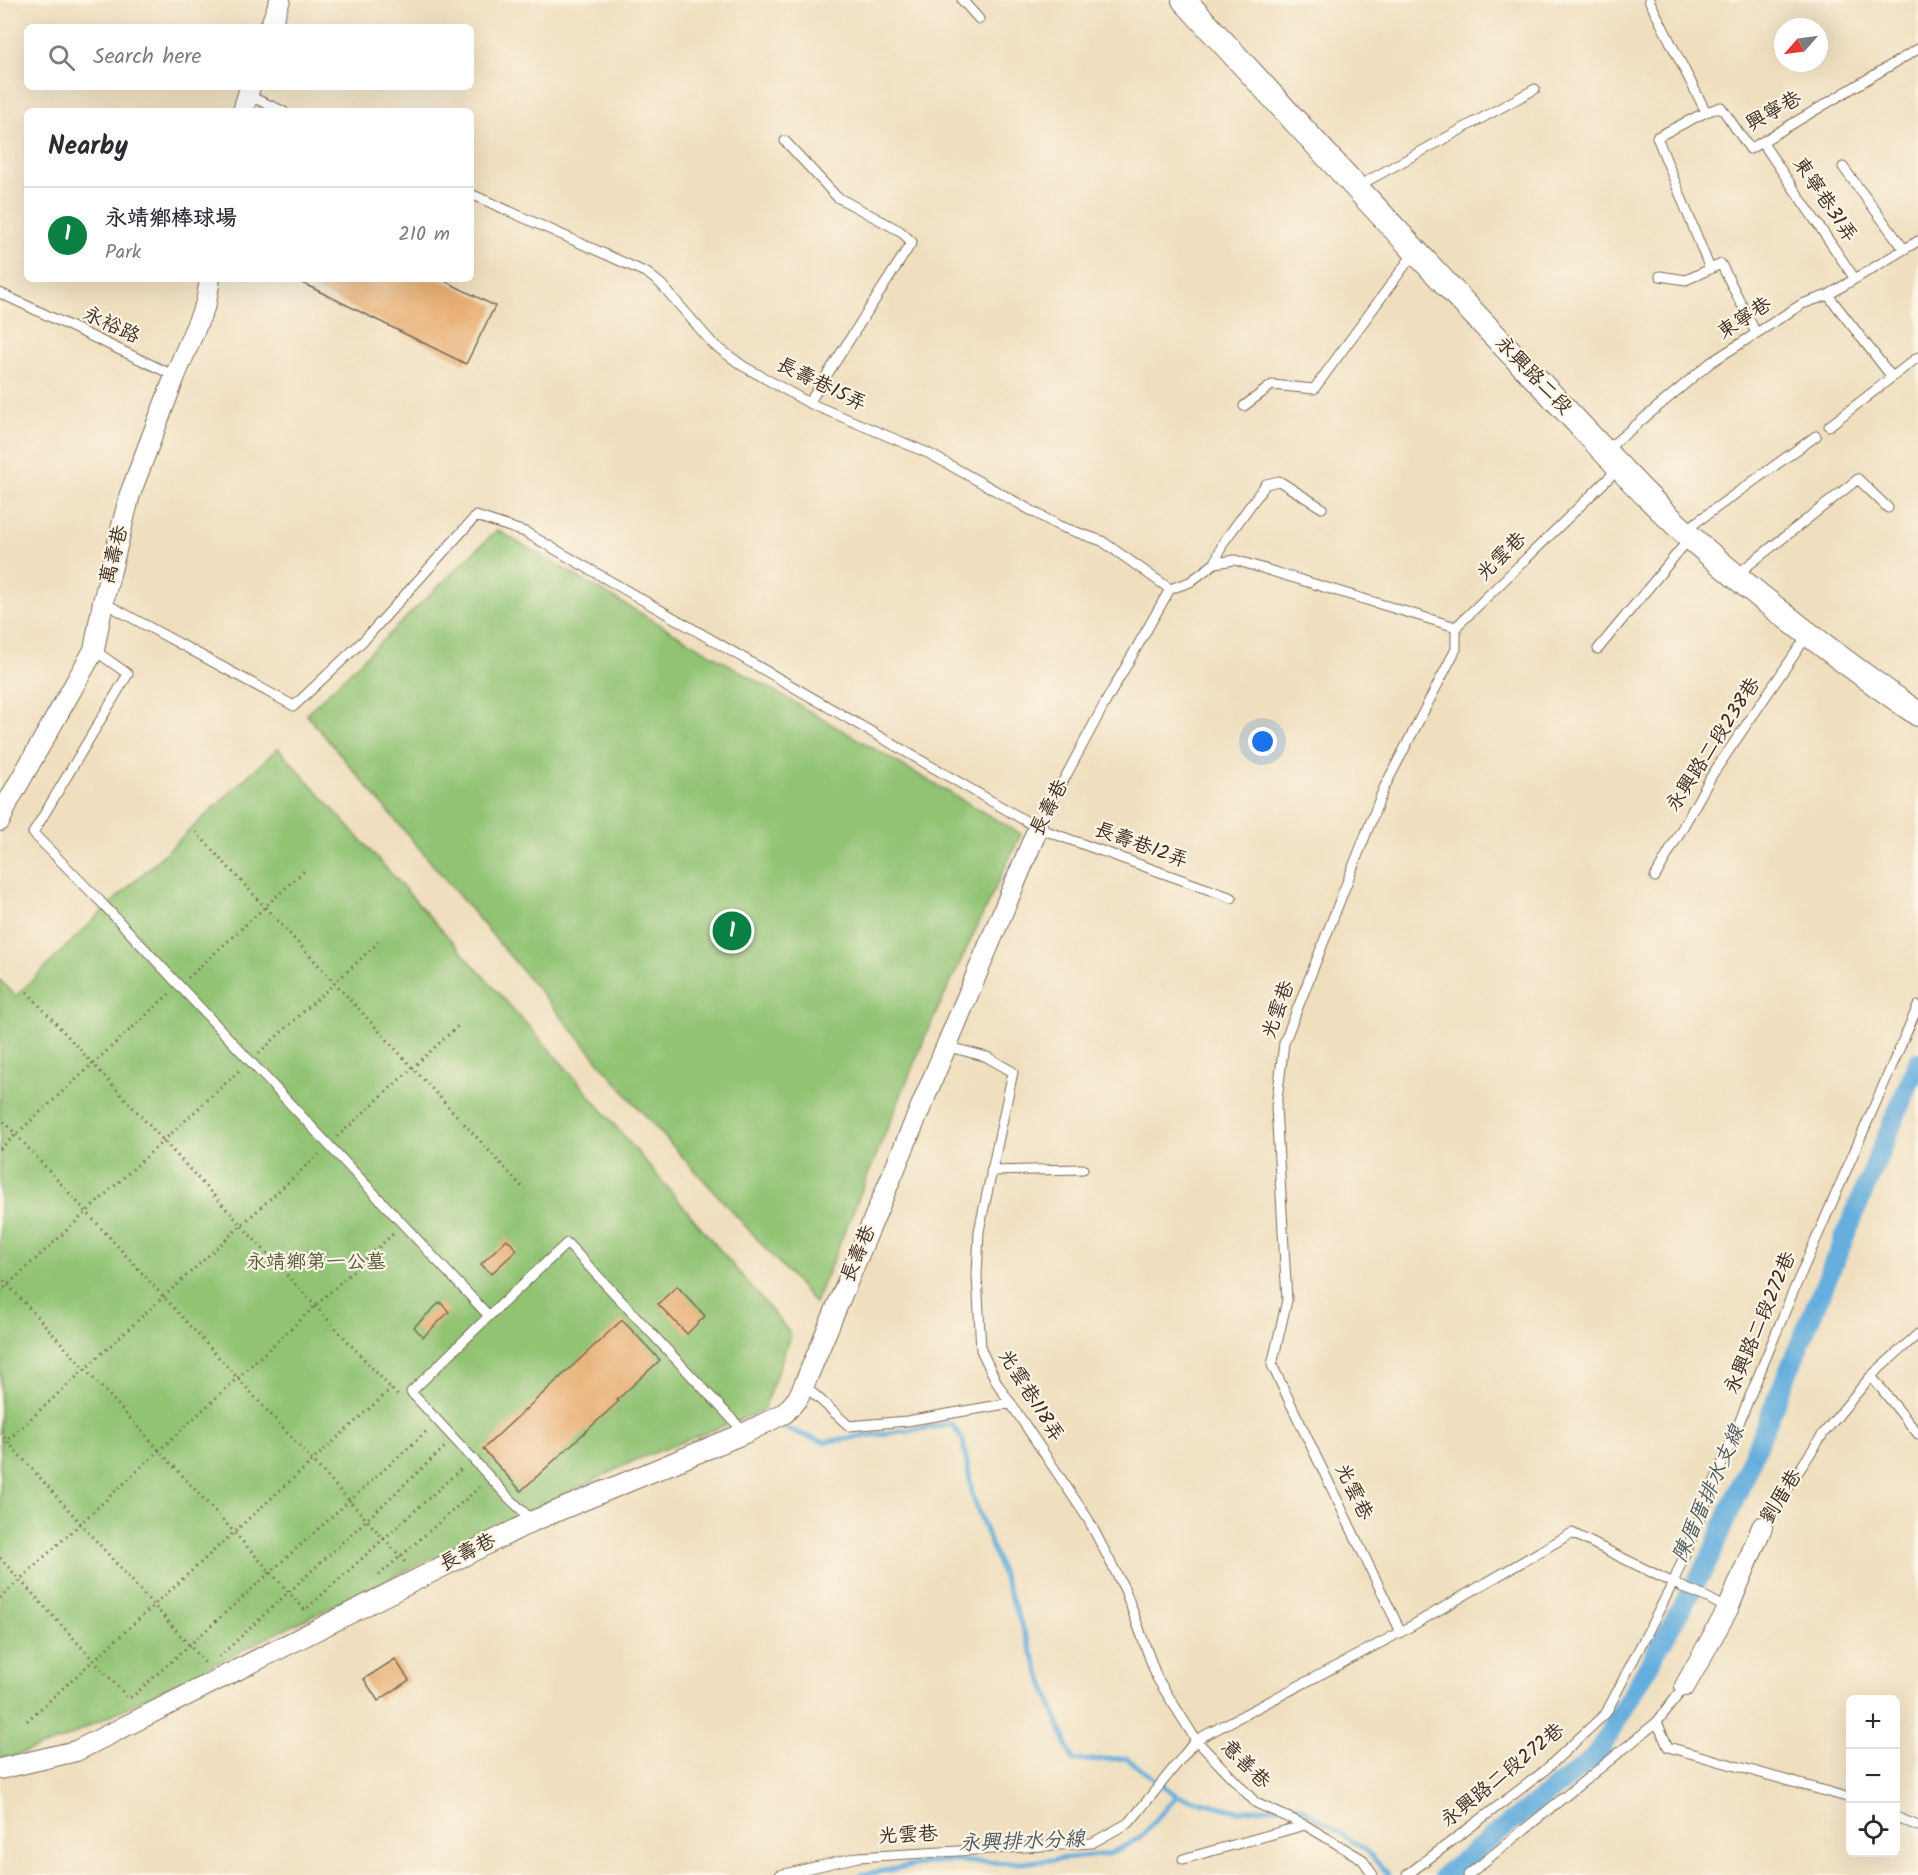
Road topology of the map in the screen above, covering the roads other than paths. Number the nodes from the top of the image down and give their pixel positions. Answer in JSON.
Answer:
{"nodes":[{"id":1,"x":280,"y":0,"type":"edge"},
{"id":2,"x":962,"y":0,"type":"edge"},
{"id":3,"x":1184,"y":0,"type":"edge"},
{"id":4,"x":1649,"y":0,"type":"edge"},
{"id":5,"x":979,"y":20,"type":"dead end"},
{"id":6,"x":271,"y":24,"type":"edge"},
{"id":7,"x":1918,"y":49,"type":"edge"},
{"id":8,"x":1534,"y":89,"type":"dead end"},
{"id":9,"x":247,"y":98,"type":"edge"},
{"id":10,"x":275,"y":108,"type":"edge"},
{"id":11,"x":1706,"y":112,"type":"junction"},
{"id":12,"x":785,"y":141,"type":"dead end"},
{"id":13,"x":1762,"y":142,"type":"junction"},
{"id":14,"x":1843,"y":168,"type":"dead end"},
{"id":15,"x":1357,"y":187,"type":"junction"},
{"id":16,"x":474,"y":195,"type":"edge"},
{"id":17,"x":1918,"y":241,"type":"edge"},
{"id":18,"x":1904,"y":249,"type":"junction"},
{"id":19,"x":1415,"y":252,"type":"junction"},
{"id":20,"x":1710,"y":269,"type":"junction"},
{"id":21,"x":1660,"y":276,"type":"dead end"},
{"id":22,"x":1855,"y":279,"type":"junction"},
{"id":23,"x":210,"y":282,"type":"edge"},
{"id":24,"x":1828,"y":295,"type":"junction"},
{"id":25,"x":2,"y":298,"type":"edge"},
{"id":26,"x":1756,"y":333,"type":"junction"},
{"id":27,"x":1918,"y":357,"type":"edge"},
{"id":28,"x":175,"y":376,"type":"junction"},
{"id":29,"x":1892,"y":377,"type":"junction"},
{"id":30,"x":808,"y":403,"type":"junction"},
{"id":31,"x":1244,"y":406,"type":"dead end"},
{"id":32,"x":1829,"y":426,"type":"dead end"},
{"id":33,"x":1816,"y":436,"type":"dead end"},
{"id":34,"x":1612,"y":459,"type":"junction"},
{"id":35,"x":1322,"y":508,"type":"dead end"},
{"id":36,"x":1888,"y":508,"type":"dead end"},
{"id":37,"x":1687,"y":534,"type":"junction"},
{"id":38,"x":1215,"y":563,"type":"junction"},
{"id":39,"x":1736,"y":575,"type":"junction"},
{"id":40,"x":1170,"y":589,"type":"junction"},
{"id":41,"x":103,"y":602,"type":"junction"},
{"id":42,"x":1456,"y":627,"type":"junction"},
{"id":43,"x":1808,"y":635,"type":"junction"},
{"id":44,"x":1598,"y":649,"type":"dead end"},
{"id":45,"x":94,"y":650,"type":"junction"},
{"id":46,"x":1918,"y":714,"type":"edge"},
{"id":47,"x":0,"y":821,"type":"edge"},
{"id":48,"x":1038,"y":828,"type":"junction"},
{"id":49,"x":1655,"y":878,"type":"dead end"},
{"id":50,"x":1232,"y":897,"type":"dead end"},
{"id":51,"x":1918,"y":1006,"type":"edge"},
{"id":52,"x":946,"y":1046,"type":"junction"},
{"id":53,"x":1083,"y":1169,"type":"dead end"},
{"id":54,"x":991,"y":1171,"type":"junction"},
{"id":55,"x":489,"y":1316,"type":"junction"},
{"id":56,"x":1918,"y":1334,"type":"edge"},
{"id":57,"x":1871,"y":1376,"type":"junction"},
{"id":58,"x":804,"y":1384,"type":"junction"},
{"id":59,"x":1011,"y":1404,"type":"junction"},
{"id":60,"x":745,"y":1432,"type":"junction"},
{"id":61,"x":1918,"y":1434,"type":"edge"},
{"id":62,"x":533,"y":1521,"type":"junction"},
{"id":63,"x":1762,"y":1527,"type":"joint"},
{"id":64,"x":1678,"y":1585,"type":"junction"},
{"id":65,"x":1728,"y":1609,"type":"junction"},
{"id":66,"x":1401,"y":1632,"type":"junction"},
{"id":67,"x":1685,"y":1686,"type":"joint"},
{"id":68,"x":1657,"y":1722,"type":"junction"},
{"id":69,"x":1196,"y":1740,"type":"junction"},
{"id":70,"x":0,"y":1769,"type":"edge"},
{"id":71,"x":1846,"y":1797,"type":"edge"},
{"id":72,"x":1900,"y":1819,"type":"edge"},
{"id":73,"x":1305,"y":1825,"type":"junction"},
{"id":74,"x":1918,"y":1826,"type":"edge"},
{"id":75,"x":1183,"y":1859,"type":"dead end"},
{"id":76,"x":780,"y":1875,"type":"edge"},
{"id":77,"x":1373,"y":1875,"type":"edge"},
{"id":78,"x":1407,"y":1875,"type":"edge"},
{"id":79,"x":1468,"y":1875,"type":"edge"}],
"edges":[{"from":1,"to":6,"type":"street"},
{"from":2,"to":5,"type":"lane"},
{"from":3,"to":15,"type":"street","name":"永興路二段"},
{"from":4,"to":11,"type":"lane"},
{"from":7,"to":13,"type":"lane","name":"興寧巷"},
{"from":8,"to":15,"type":"lane"},
{"from":9,"to":10,"type":"lane"},
{"from":11,"to":13,"type":"lane","name":"興寧巷"},
{"from":11,"to":20,"type":"lane"},
{"from":12,"to":30,"type":"lane"},
{"from":13,"to":22,"type":"lane","name":"東寧巷31弄"},
{"from":14,"to":18,"type":"lane"},
{"from":15,"to":19,"type":"street","name":"永興路二段"},
{"from":16,"to":30,"type":"lane","name":"長壽巷15弄"},
{"from":17,"to":18,"type":"lane","name":"東寧巷"},
{"from":18,"to":22,"type":"lane","name":"東寧巷"},
{"from":19,"to":31,"type":"lane"},
{"from":19,"to":34,"type":"street","name":"永興路二段"},
{"from":20,"to":21,"type":"lane"},
{"from":20,"to":26,"type":"lane"},
{"from":22,"to":24,"type":"lane","name":"東寧巷"},
{"from":23,"to":28,"type":"street","name":"萬壽巷"},
{"from":24,"to":26,"type":"lane","name":"東寧巷"},
{"from":24,"to":29,"type":"lane"},
{"from":25,"to":28,"type":"lane","name":"永裕路"},
{"from":26,"to":34,"type":"lane","name":"東寧巷"},
{"from":27,"to":29,"type":"lane"},
{"from":28,"to":41,"type":"street","name":"萬壽巷"},
{"from":29,"to":32,"type":"lane"},
{"from":30,"to":40,"type":"lane","name":"長壽巷15弄"},
{"from":33,"to":37,"type":"lane"},
{"from":34,"to":37,"type":"street","name":"永興路二段"},
{"from":34,"to":42,"type":"lane","name":"光雲巷"},
{"from":35,"to":38,"type":"lane"},
{"from":36,"to":39,"type":"lane"},
{"from":37,"to":39,"type":"street","name":"永興路二段"},
{"from":37,"to":44,"type":"lane"},
{"from":38,"to":40,"type":"lane"},
{"from":38,"to":42,"type":"lane"},
{"from":39,"to":43,"type":"street","name":"永興路二段"},
{"from":40,"to":48,"type":"lane","name":"長壽巷"},
{"from":41,"to":45,"type":"street","name":"萬壽巷"},
{"from":41,"to":48,"type":"lane","name":"長壽巷12弄"},
{"from":42,"to":66,"type":"lane","name":"光雲巷"},
{"from":43,"to":46,"type":"street","name":"永興路二段"},
{"from":43,"to":49,"type":"lane","name":"永興路二段238巷"},
{"from":45,"to":47,"type":"street","name":"萬壽巷"},
{"from":45,"to":55,"type":"lane"},
{"from":48,"to":50,"type":"lane","name":"長壽巷12弄"},
{"from":48,"to":52,"type":"street","name":"長壽巷"},
{"from":51,"to":64,"type":"lane","name":"永興路二段272巷"},
{"from":52,"to":54,"type":"lane","name":"光雲巷118弄"},
{"from":52,"to":58,"type":"street","name":"長壽巷"},
{"from":53,"to":54,"type":"lane"},
{"from":54,"to":59,"type":"lane","name":"光雲巷118弄"},
{"from":55,"to":60,"type":"lane"},
{"from":55,"to":62,"type":"lane"},
{"from":56,"to":57,"type":"lane","name":"劉厝巷"},
{"from":57,"to":61,"type":"lane"},
{"from":57,"to":63,"type":"lane","name":"劉厝巷"},
{"from":58,"to":59,"type":"lane"},
{"from":58,"to":60,"type":"street","name":"長壽巷"},
{"from":59,"to":69,"type":"lane","name":"光雲巷118弄"},
{"from":60,"to":62,"type":"street","name":"長壽巷"},
{"from":62,"to":70,"type":"street","name":"長壽巷"},
{"from":63,"to":65,"type":"street","name":"劉厝巷"},
{"from":64,"to":65,"type":"lane"},
{"from":64,"to":66,"type":"lane","name":"光雲巷"},
{"from":64,"to":78,"type":"lane","name":"永興路二段272巷"},
{"from":65,"to":67,"type":"street","name":"劉厝巷"},
{"from":66,"to":69,"type":"lane","name":"光雲巷"},
{"from":67,"to":68,"type":"lane"},
{"from":68,"to":71,"type":"lane"},
{"from":68,"to":79,"type":"lane"},
{"from":69,"to":73,"type":"lane","name":"意善巷"},
{"from":69,"to":76,"type":"lane","name":"光雲巷"},
{"from":72,"to":74,"type":"lane"},
{"from":73,"to":75,"type":"lane"},
{"from":73,"to":77,"type":"lane","name":"意善巷"}]}
